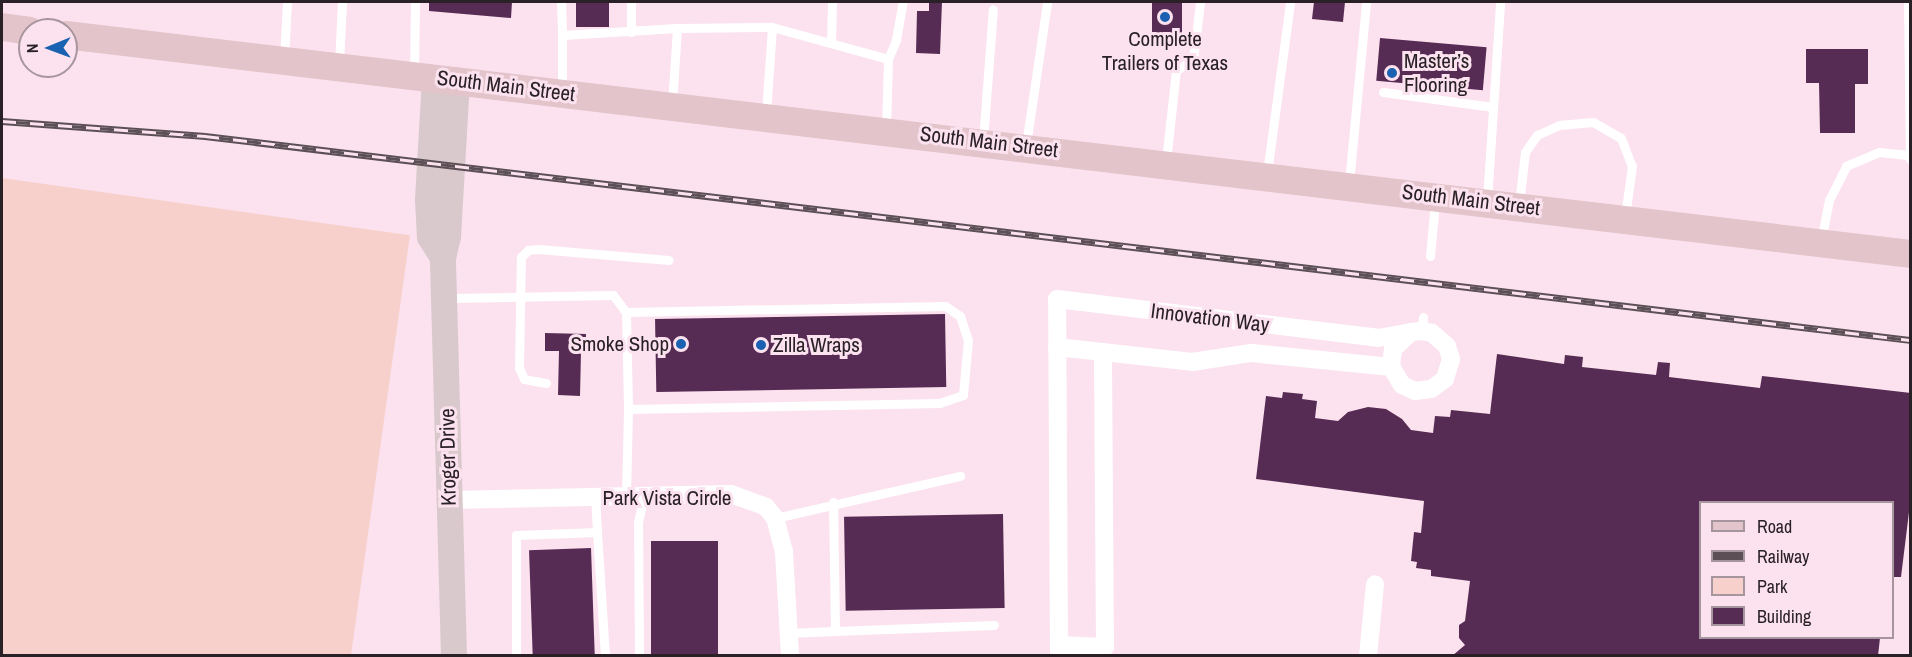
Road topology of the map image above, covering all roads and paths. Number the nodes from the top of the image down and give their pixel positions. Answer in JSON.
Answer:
{"nodes":[{"id":1,"x":287,"y":2,"type":"edge"},
{"id":2,"x":342,"y":2,"type":"edge"},
{"id":3,"x":415,"y":2,"type":"edge"},
{"id":4,"x":561,"y":2,"type":"edge"},
{"id":5,"x":631,"y":2,"type":"edge"},
{"id":6,"x":832,"y":2,"type":"edge"},
{"id":7,"x":903,"y":2,"type":"edge"},
{"id":8,"x":1047,"y":2,"type":"edge"},
{"id":9,"x":1200,"y":2,"type":"edge"},
{"id":10,"x":1290,"y":2,"type":"edge"},
{"id":11,"x":1366,"y":2,"type":"edge"},
{"id":12,"x":1500,"y":2,"type":"edge"},
{"id":13,"x":1908,"y":2,"type":"edge"},
{"id":14,"x":993,"y":9,"type":"dead end"},
{"id":15,"x":2,"y":27,"type":"edge"},
{"id":16,"x":772,"y":27,"type":"junction"},
{"id":17,"x":677,"y":28,"type":"junction"},
{"id":18,"x":18,"y":29,"type":"edge"},
{"id":19,"x":631,"y":32,"type":"junction"},
{"id":20,"x":562,"y":35,"type":"junction"},
{"id":21,"x":78,"y":36,"type":"edge"},
{"id":22,"x":831,"y":43,"type":"junction"},
{"id":23,"x":888,"y":59,"type":"junction"},
{"id":24,"x":284,"y":60,"type":"junction"},
{"id":25,"x":339,"y":66,"type":"junction"},
{"id":26,"x":435,"y":78,"type":"junction"},
{"id":27,"x":562,"y":92,"type":"junction"},
{"id":28,"x":1383,"y":92,"type":"dead end"},
{"id":29,"x":672,"y":105,"type":"junction"},
{"id":30,"x":1493,"y":106,"type":"junction"},
{"id":31,"x":766,"y":116,"type":"junction"},
{"id":32,"x":886,"y":130,"type":"junction"},
{"id":33,"x":983,"y":141,"type":"junction"},
{"id":34,"x":1026,"y":147,"type":"junction"},
{"id":35,"x":1910,"y":157,"type":"edge"},
{"id":36,"x":1166,"y":164,"type":"junction"},
{"id":37,"x":1267,"y":176,"type":"junction"},
{"id":38,"x":1348,"y":185,"type":"junction"},
{"id":39,"x":1436,"y":196,"type":"junction"},
{"id":40,"x":1487,"y":202,"type":"junction"},
{"id":41,"x":1518,"y":206,"type":"junction"},
{"id":42,"x":1625,"y":219,"type":"junction"},
{"id":43,"x":1821,"y":243,"type":"junction"},
{"id":44,"x":1911,"y":254,"type":"edge"},
{"id":45,"x":1430,"y":256,"type":"dead end"},
{"id":46,"x":669,"y":260,"type":"dead end"},
{"id":47,"x":519,"y":297,"type":"junction"},
{"id":48,"x":444,"y":298,"type":"junction"},
{"id":49,"x":626,"y":312,"type":"junction"},
{"id":50,"x":1419,"y":327,"type":"junction"},
{"id":51,"x":1057,"y":347,"type":"junction"},
{"id":52,"x":1102,"y":352,"type":"junction"},
{"id":53,"x":1391,"y":367,"type":"junction"},
{"id":54,"x":546,"y":383,"type":"dead end"},
{"id":55,"x":628,"y":409,"type":"junction"},
{"id":56,"x":960,"y":476,"type":"dead end"},
{"id":57,"x":635,"y":496,"type":"junction"},
{"id":58,"x":596,"y":498,"type":"junction"},
{"id":59,"x":449,"y":500,"type":"junction"},
{"id":60,"x":833,"y":502,"type":"junction"},
{"id":61,"x":775,"y":518,"type":"junction"},
{"id":62,"x":597,"y":532,"type":"junction"},
{"id":63,"x":1375,"y":584,"type":"dead end"},
{"id":64,"x":994,"y":625,"type":"dead end"},
{"id":65,"x":835,"y":631,"type":"junction"},
{"id":66,"x":789,"y":633,"type":"junction"},
{"id":67,"x":1059,"y":650,"type":"edge"},
{"id":68,"x":454,"y":656,"type":"edge"},
{"id":69,"x":516,"y":656,"type":"edge"},
{"id":70,"x":605,"y":656,"type":"edge"},
{"id":71,"x":639,"y":656,"type":"edge"},
{"id":72,"x":790,"y":656,"type":"edge"},
{"id":73,"x":1368,"y":656,"type":"edge"}],
"edges":[{"from":1,"to":24,"type":"lane"},
{"from":2,"to":25,"type":"lane"},
{"from":3,"to":26,"type":"lane"},
{"from":4,"to":20,"type":"lane"},
{"from":5,"to":19,"type":"lane"},
{"from":6,"to":22,"type":"lane"},
{"from":7,"to":23,"type":"lane"},
{"from":8,"to":34,"type":"lane"},
{"from":9,"to":36,"type":"lane"},
{"from":10,"to":37,"type":"lane"},
{"from":11,"to":38,"type":"lane"},
{"from":12,"to":30,"type":"lane"},
{"from":13,"to":35,"type":"lane"},
{"from":14,"to":33,"type":"lane"},
{"from":15,"to":18,"type":"main road"},
{"from":16,"to":17,"type":"lane"},
{"from":16,"to":22,"type":"lane"},
{"from":16,"to":31,"type":"lane"},
{"from":17,"to":19,"type":"lane"},
{"from":17,"to":29,"type":"lane"},
{"from":19,"to":20,"type":"lane"},
{"from":20,"to":27,"type":"lane"},
{"from":21,"to":24,"type":"main road","name":"South Main Street"},
{"from":22,"to":23,"type":"lane"},
{"from":23,"to":32,"type":"lane"},
{"from":24,"to":25,"type":"main road","name":"South Main Street"},
{"from":25,"to":26,"type":"main road","name":"South Main Street"},
{"from":26,"to":27,"type":"main road","name":"South Main Street"},
{"from":26,"to":48,"type":"main road","name":"Kroger Drive"},
{"from":27,"to":29,"type":"main road","name":"South Main Street"},
{"from":28,"to":30,"type":"lane"},
{"from":29,"to":31,"type":"main road","name":"South Main Street"},
{"from":30,"to":40,"type":"lane"},
{"from":31,"to":32,"type":"main road","name":"South Main Street"},
{"from":32,"to":33,"type":"main road","name":"South Main Street"},
{"from":33,"to":34,"type":"main road","name":"South Main Street"},
{"from":34,"to":36,"type":"main road","name":"South Main Street"},
{"from":35,"to":43,"type":"lane"},
{"from":36,"to":37,"type":"main road","name":"South Main Street"},
{"from":37,"to":38,"type":"main road","name":"South Main Street"},
{"from":38,"to":39,"type":"main road","name":"South Main Street"},
{"from":39,"to":40,"type":"main road","name":"South Main Street"},
{"from":39,"to":45,"type":"lane"},
{"from":40,"to":41,"type":"main road","name":"South Main Street"},
{"from":41,"to":42,"type":"main road","name":"South Main Street"},
{"from":41,"to":42,"type":"lane"},
{"from":42,"to":43,"type":"main road","name":"South Main Street"},
{"from":43,"to":44,"type":"main road","name":"South Main Street"},
{"from":46,"to":47,"type":"lane"},
{"from":47,"to":48,"type":"lane"},
{"from":47,"to":49,"type":"lane"},
{"from":47,"to":54,"type":"lane"},
{"from":48,"to":59,"type":"main road","name":"Kroger Drive"},
{"from":49,"to":55,"type":"lane"},
{"from":49,"to":55,"type":"lane"},
{"from":50,"to":51,"type":"street","name":"Innovation Way"},
{"from":50,"to":53,"type":"street"},
{"from":50,"to":53,"type":"street"},
{"from":51,"to":52,"type":"street","name":"Innovation Way"},
{"from":51,"to":67,"type":"street","name":"Innovation Way"},
{"from":52,"to":53,"type":"street","name":"Innovation Way"},
{"from":52,"to":67,"type":"street","name":"Innovation Way"},
{"from":55,"to":57,"type":"lane"},
{"from":56,"to":60,"type":"lane"},
{"from":57,"to":58,"type":"street","name":"Park Vista Circle"},
{"from":57,"to":61,"type":"street","name":"Park Vista Circle"},
{"from":57,"to":71,"type":"lane"},
{"from":58,"to":59,"type":"street","name":"Park Vista Circle"},
{"from":58,"to":62,"type":"lane"},
{"from":59,"to":68,"type":"main road","name":"Kroger Drive"},
{"from":60,"to":61,"type":"lane"},
{"from":60,"to":65,"type":"lane"},
{"from":61,"to":66,"type":"street"},
{"from":62,"to":69,"type":"lane"},
{"from":62,"to":70,"type":"lane"},
{"from":63,"to":73,"type":"street"},
{"from":64,"to":65,"type":"lane"},
{"from":65,"to":66,"type":"lane"},
{"from":66,"to":72,"type":"street"}]}
